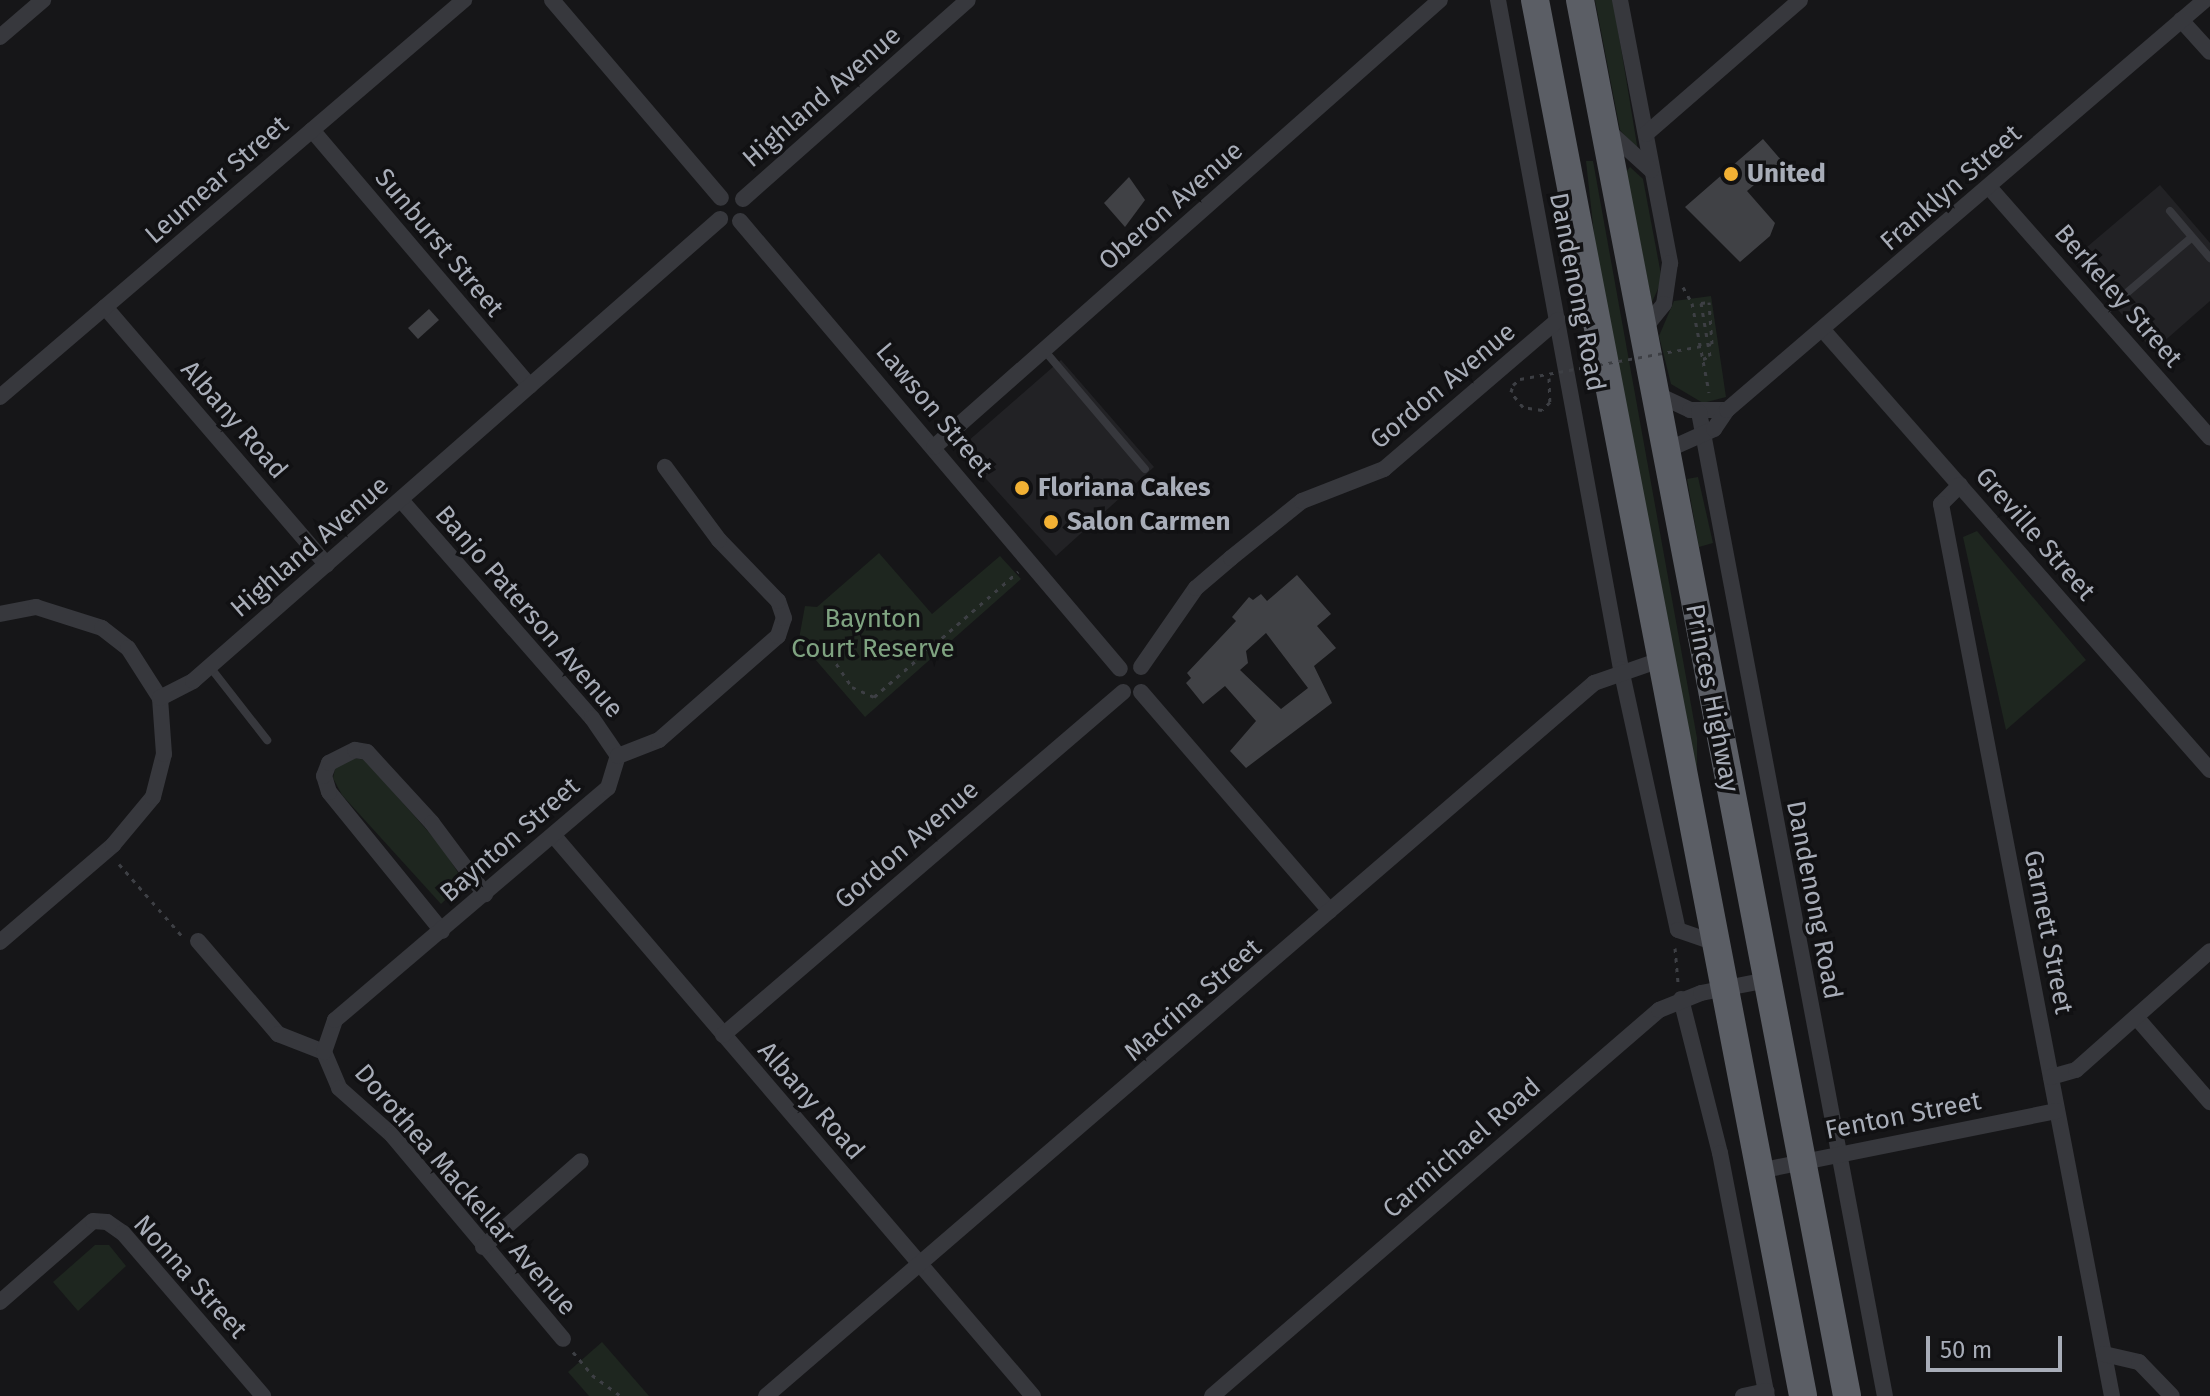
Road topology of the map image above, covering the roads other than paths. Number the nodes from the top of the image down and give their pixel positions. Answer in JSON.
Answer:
{"nodes":[{"id":1,"x":43,"y":0,"type":"edge"},
{"id":2,"x":464,"y":0,"type":"edge"},
{"id":3,"x":552,"y":0,"type":"edge"},
{"id":4,"x":968,"y":0,"type":"edge"},
{"id":5,"x":1440,"y":0,"type":"edge"},
{"id":6,"x":1498,"y":0,"type":"edge"},
{"id":7,"x":1535,"y":0,"type":"edge"},
{"id":8,"x":1580,"y":0,"type":"edge"},
{"id":9,"x":1620,"y":0,"type":"edge"},
{"id":10,"x":1800,"y":0,"type":"edge"},
{"id":11,"x":2205,"y":0,"type":"edge"},
{"id":12,"x":2181,"y":20,"type":"junction"},
{"id":13,"x":0,"y":37,"type":"edge"},
{"id":14,"x":2210,"y":52,"type":"edge"},
{"id":15,"x":1602,"y":125,"type":"junction"},
{"id":16,"x":312,"y":130,"type":"junction"},
{"id":17,"x":1646,"y":134,"type":"junction"},
{"id":18,"x":1651,"y":170,"type":"junction"},
{"id":19,"x":1989,"y":187,"type":"junction"},
{"id":20,"x":721,"y":198,"type":"junction"},
{"id":21,"x":743,"y":199,"type":"junction"},
{"id":22,"x":2170,"y":211,"type":"dead end"},
{"id":23,"x":720,"y":219,"type":"junction"},
{"id":24,"x":740,"y":221,"type":"junction"},
{"id":25,"x":2192,"y":237,"type":"junction"},
{"id":26,"x":2210,"y":258,"type":"edge"},
{"id":27,"x":105,"y":307,"type":"junction"},
{"id":28,"x":2102,"y":314,"type":"junction"},
{"id":29,"x":1558,"y":320,"type":"junction"},
{"id":30,"x":1823,"y":330,"type":"junction"},
{"id":31,"x":1642,"y":331,"type":"junction"},
{"id":32,"x":1044,"y":350,"type":"junction"},
{"id":33,"x":530,"y":386,"type":"junction"},
{"id":34,"x":1654,"y":393,"type":"junction"},
{"id":35,"x":0,"y":397,"type":"edge"},
{"id":36,"x":1727,"y":410,"type":"junction"},
{"id":37,"x":1699,"y":412,"type":"junction"},
{"id":38,"x":1703,"y":435,"type":"junction"},
{"id":39,"x":2210,"y":438,"type":"edge"},
{"id":40,"x":934,"y":447,"type":"junction"},
{"id":41,"x":1665,"y":451,"type":"junction"},
{"id":42,"x":665,"y":467,"type":"dead end"},
{"id":43,"x":1145,"y":469,"type":"dead end"},
{"id":44,"x":1960,"y":485,"type":"junction"},
{"id":45,"x":401,"y":500,"type":"junction"},
{"id":46,"x":327,"y":565,"type":"junction"},
{"id":47,"x":0,"y":614,"type":"edge"},
{"id":48,"x":1660,"y":660,"type":"junction"},
{"id":49,"x":209,"y":667,"type":"junction"},
{"id":50,"x":1141,"y":667,"type":"junction"},
{"id":51,"x":1120,"y":669,"type":"junction"},
{"id":52,"x":1621,"y":669,"type":"junction"},
{"id":53,"x":1123,"y":692,"type":"junction"},
{"id":54,"x":1141,"y":692,"type":"junction"},
{"id":55,"x":160,"y":698,"type":"junction"},
{"id":56,"x":267,"y":740,"type":"dead end"},
{"id":57,"x":618,"y":756,"type":"junction"},
{"id":58,"x":2210,"y":770,"type":"edge"},
{"id":59,"x":554,"y":836,"type":"junction"},
{"id":60,"x":485,"y":894,"type":"junction"},
{"id":61,"x":1330,"y":911,"type":"junction"},
{"id":62,"x":442,"y":931,"type":"junction"},
{"id":63,"x":198,"y":941,"type":"road end"},
{"id":64,"x":0,"y":942,"type":"edge"},
{"id":65,"x":1715,"y":943,"type":"junction"},
{"id":66,"x":2210,"y":951,"type":"edge"},
{"id":67,"x":1767,"y":980,"type":"junction"},
{"id":68,"x":1724,"y":989,"type":"junction"},
{"id":69,"x":1681,"y":999,"type":"junction"},
{"id":70,"x":2136,"y":1017,"type":"junction"},
{"id":71,"x":723,"y":1035,"type":"junction"},
{"id":72,"x":324,"y":1052,"type":"junction"},
{"id":73,"x":2051,"y":1077,"type":"junction"},
{"id":74,"x":2210,"y":1102,"type":"edge"},
{"id":75,"x":2057,"y":1111,"type":"junction"},
{"id":76,"x":1837,"y":1153,"type":"junction"},
{"id":77,"x":1801,"y":1160,"type":"junction"},
{"id":78,"x":581,"y":1161,"type":"dead end"},
{"id":79,"x":1759,"y":1171,"type":"junction"},
{"id":80,"x":483,"y":1247,"type":"junction"},
{"id":81,"x":920,"y":1264,"type":"junction"},
{"id":82,"x":0,"y":1302,"type":"edge"},
{"id":83,"x":563,"y":1339,"type":"road end"},
{"id":84,"x":2104,"y":1354,"type":"junction"},
{"id":85,"x":1766,"y":1393,"type":"edge"},
{"id":86,"x":263,"y":1396,"type":"edge"},
{"id":87,"x":766,"y":1396,"type":"edge"},
{"id":88,"x":1033,"y":1396,"type":"edge"},
{"id":89,"x":1212,"y":1396,"type":"edge"},
{"id":90,"x":1743,"y":1396,"type":"edge"},
{"id":91,"x":1803,"y":1396,"type":"edge"},
{"id":92,"x":1847,"y":1396,"type":"edge"},
{"id":93,"x":1885,"y":1396,"type":"edge"},
{"id":94,"x":2112,"y":1396,"type":"edge"},
{"id":95,"x":2172,"y":1396,"type":"edge"}],
"edges":[{"from":1,"to":13,"type":"street"},
{"from":2,"to":16,"type":"street","name":"Leumear Street"},
{"from":3,"to":20,"type":"street"},
{"from":4,"to":21,"type":"street","name":"Highland Avenue"},
{"from":5,"to":32,"type":"street","name":"Oberon Avenue"},
{"from":6,"to":29,"type":"street","name":"Dandenong Road"},
{"from":7,"to":48,"type":"highway","name":"Princes Highway"},
{"from":8,"to":15,"type":"highway","name":"Princes Highway"},
{"from":9,"to":17,"type":"street"},
{"from":10,"to":17,"type":"street"},
{"from":11,"to":12,"type":"street","name":"Franklyn Street"},
{"from":12,"to":14,"type":"street"},
{"from":12,"to":19,"type":"street","name":"Franklyn Street"},
{"from":15,"to":18,"type":"street"},
{"from":15,"to":31,"type":"highway","name":"Princes Highway"},
{"from":16,"to":27,"type":"street","name":"Leumear Street"},
{"from":16,"to":33,"type":"street","name":"Sunburst Street"},
{"from":17,"to":18,"type":"street"},
{"from":18,"to":31,"type":"street"},
{"from":19,"to":28,"type":"street","name":"Berkeley Street"},
{"from":19,"to":30,"type":"street","name":"Franklyn Street"},
{"from":20,"to":21,"type":"street"},
{"from":20,"to":23,"type":"street"},
{"from":21,"to":24,"type":"street"},
{"from":22,"to":25,"type":"lane"},
{"from":23,"to":24,"type":"street"},
{"from":23,"to":33,"type":"street","name":"Highland Avenue"},
{"from":24,"to":40,"type":"street","name":"Lawson Street"},
{"from":25,"to":26,"type":"lane"},
{"from":25,"to":28,"type":"lane"},
{"from":27,"to":35,"type":"street","name":"Leumear Street"},
{"from":27,"to":46,"type":"street","name":"Albany Road"},
{"from":28,"to":39,"type":"street","name":"Berkeley Street"},
{"from":29,"to":50,"type":"street","name":"Gordon Avenue"},
{"from":29,"to":52,"type":"street","name":"Dandenong Road"},
{"from":30,"to":36,"type":"street","name":"Franklyn Street"},
{"from":30,"to":44,"type":"street","name":"Greville Street"},
{"from":31,"to":34,"type":"highway","name":"Princes Highway"},
{"from":32,"to":40,"type":"street","name":"Oberon Avenue"},
{"from":32,"to":43,"type":"lane"},
{"from":33,"to":45,"type":"street","name":"Highland Avenue"},
{"from":34,"to":37,"type":"street"},
{"from":34,"to":41,"type":"highway","name":"Princes Highway"},
{"from":36,"to":37,"type":"street"},
{"from":36,"to":38,"type":"street","name":"Franklyn Street"},
{"from":37,"to":38,"type":"street","name":"Dandenong Road"},
{"from":38,"to":41,"type":"street","name":"Franklyn Street"},
{"from":38,"to":76,"type":"street","name":"Dandenong Road"},
{"from":40,"to":51,"type":"street","name":"Lawson Street"},
{"from":41,"to":67,"type":"highway","name":"Princes Highway"},
{"from":42,"to":57,"type":"street"},
{"from":44,"to":58,"type":"street","name":"Greville Street"},
{"from":44,"to":73,"type":"street","name":"Garnett Street"},
{"from":45,"to":46,"type":"street","name":"Highland Avenue"},
{"from":45,"to":57,"type":"street","name":"Banjo Paterson Avenue"},
{"from":46,"to":49,"type":"street","name":"Highland Avenue"},
{"from":47,"to":55,"type":"street"},
{"from":48,"to":52,"type":"street","name":"Macrina Street"},
{"from":48,"to":65,"type":"highway","name":"Princes Highway"},
{"from":49,"to":55,"type":"street","name":"Highland Avenue"},
{"from":49,"to":56,"type":"lane"},
{"from":50,"to":51,"type":"street"},
{"from":50,"to":54,"type":"street"},
{"from":51,"to":53,"type":"street"},
{"from":52,"to":61,"type":"street","name":"Macrina Street"},
{"from":52,"to":65,"type":"street","name":"Dandenong Road"},
{"from":53,"to":54,"type":"street"},
{"from":53,"to":71,"type":"street","name":"Gordon Avenue"},
{"from":54,"to":61,"type":"street"},
{"from":55,"to":64,"type":"street"},
{"from":57,"to":59,"type":"street","name":"Baynton Street"},
{"from":59,"to":60,"type":"street","name":"Baynton Street"},
{"from":59,"to":71,"type":"street","name":"Albany Road"},
{"from":60,"to":62,"type":"street","name":"Baynton Street"},
{"from":60,"to":62,"type":"street"},
{"from":61,"to":81,"type":"street","name":"Macrina Street"},
{"from":62,"to":72,"type":"street","name":"Baynton Street"},
{"from":63,"to":72,"type":"street","name":"Dorothea Mackellar Avenue"},
{"from":65,"to":68,"type":"highway","name":"Princes Highway"},
{"from":66,"to":70,"type":"street"},
{"from":67,"to":68,"type":"street","name":"Carmichael Road"},
{"from":67,"to":77,"type":"highway","name":"Princes Highway"},
{"from":68,"to":69,"type":"street","name":"Carmichael Road"},
{"from":68,"to":79,"type":"highway","name":"Princes Highway"},
{"from":69,"to":85,"type":"street"},
{"from":69,"to":89,"type":"street","name":"Carmichael Road"},
{"from":70,"to":73,"type":"street"},
{"from":70,"to":74,"type":"street"},
{"from":71,"to":81,"type":"street","name":"Albany Road"},
{"from":72,"to":80,"type":"street","name":"Dorothea Mackellar Avenue"},
{"from":73,"to":75,"type":"street","name":"Garnett Street"},
{"from":75,"to":76,"type":"street","name":"Fenton Street"},
{"from":75,"to":84,"type":"street","name":"Garnett Street"},
{"from":76,"to":77,"type":"street","name":"Fenton Street"},
{"from":76,"to":93,"type":"street","name":"Dandenong Road"},
{"from":77,"to":79,"type":"street","name":"Fenton Street"},
{"from":77,"to":92,"type":"highway","name":"Princes Highway"},
{"from":78,"to":80,"type":"street"},
{"from":79,"to":91,"type":"highway","name":"Princes Highway"},
{"from":80,"to":83,"type":"street","name":"Dorothea Mackellar Avenue"},
{"from":81,"to":87,"type":"street","name":"Macrina Street"},
{"from":81,"to":88,"type":"street","name":"Albany Road"},
{"from":82,"to":86,"type":"street","name":"Nonna Street"},
{"from":84,"to":94,"type":"street","name":"Garnett Street"},
{"from":84,"to":95,"type":"street"},
{"from":85,"to":90,"type":"street"}]}
